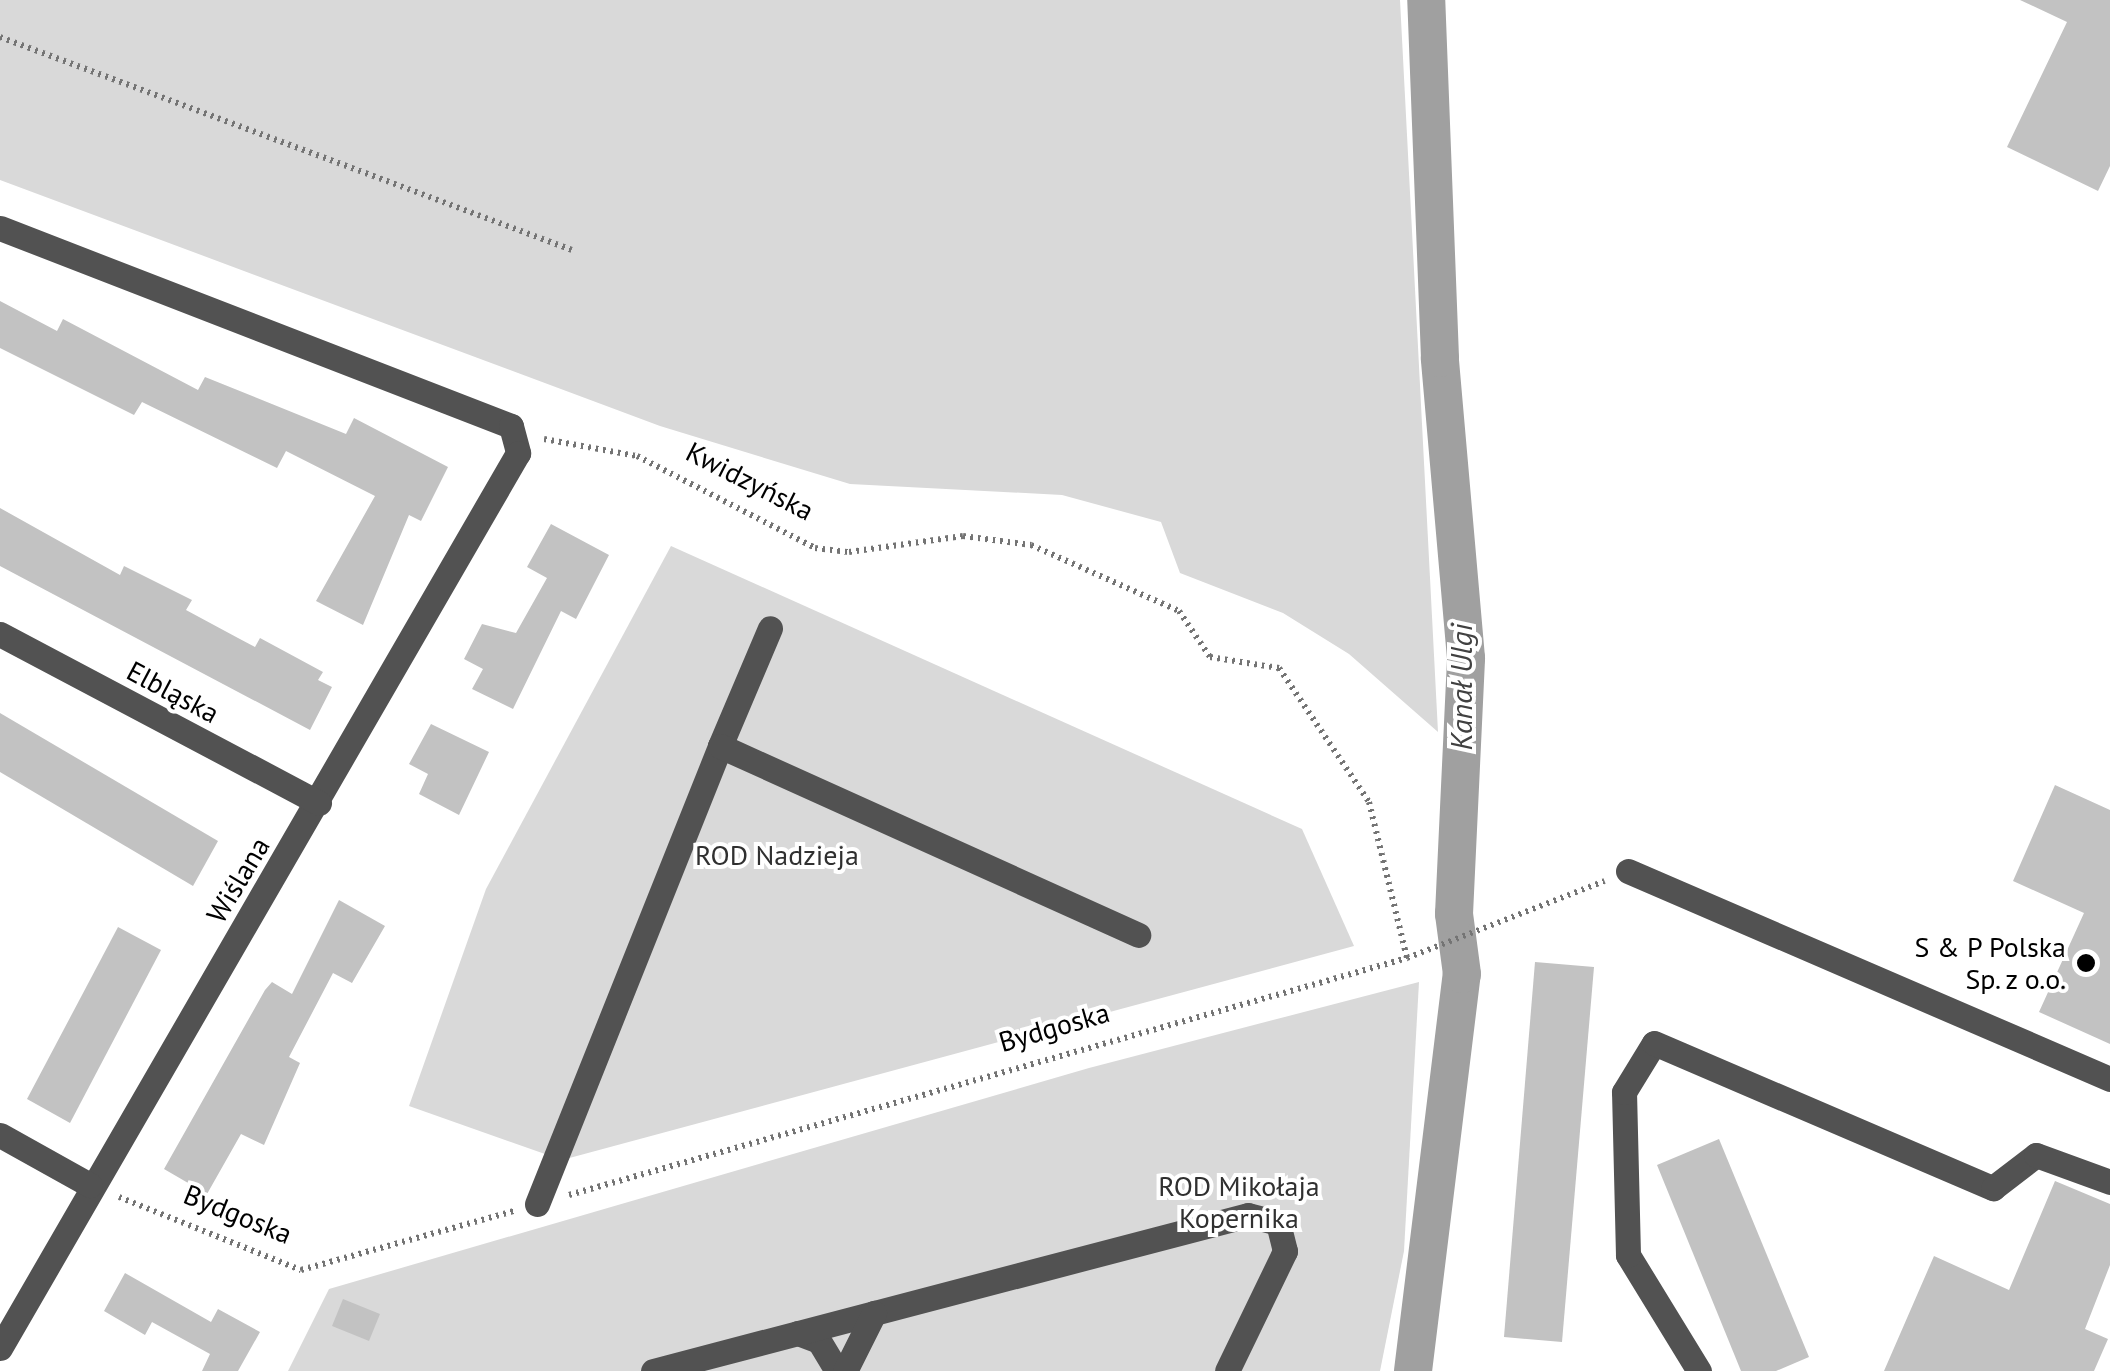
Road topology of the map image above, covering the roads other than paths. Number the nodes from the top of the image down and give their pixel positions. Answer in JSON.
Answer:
{"nodes":[{"id":1,"x":0,"y":228,"type":"edge"},
{"id":2,"x":770,"y":628,"type":"dead end"},
{"id":3,"x":0,"y":634,"type":"edge"},
{"id":4,"x":720,"y":746,"type":"junction"},
{"id":5,"x":319,"y":803,"type":"junction"},
{"id":6,"x":1628,"y":871,"type":"road end"},
{"id":7,"x":1138,"y":935,"type":"dead end"},
{"id":8,"x":2110,"y":1079,"type":"edge"},
{"id":9,"x":0,"y":1135,"type":"edge"},
{"id":10,"x":2110,"y":1182,"type":"edge"},
{"id":11,"x":90,"y":1185,"type":"junction"},
{"id":12,"x":537,"y":1204,"type":"road end"},
{"id":13,"x":874,"y":1313,"type":"junction"},
{"id":14,"x":798,"y":1333,"type":"junction"},
{"id":15,"x":0,"y":1348,"type":"edge"},
{"id":16,"x":654,"y":1371,"type":"edge"},
{"id":17,"x":837,"y":1371,"type":"edge"},
{"id":18,"x":845,"y":1371,"type":"edge"},
{"id":19,"x":1227,"y":1371,"type":"edge"},
{"id":20,"x":1699,"y":1371,"type":"edge"}],
"edges":[{"from":1,"to":5,"type":"street","name":"Wiślana"},
{"from":2,"to":4,"type":"street"},
{"from":3,"to":5,"type":"street","name":"Elbląska"},
{"from":4,"to":7,"type":"street"},
{"from":4,"to":12,"type":"street"},
{"from":5,"to":11,"type":"street","name":"Wiślana"},
{"from":6,"to":8,"type":"street"},
{"from":9,"to":11,"type":"street"},
{"from":10,"to":20,"type":"street"},
{"from":11,"to":15,"type":"street","name":"Wiślana"},
{"from":13,"to":14,"type":"street"},
{"from":13,"to":18,"type":"street"},
{"from":13,"to":19,"type":"street"},
{"from":14,"to":16,"type":"street"},
{"from":14,"to":17,"type":"street"}]}
